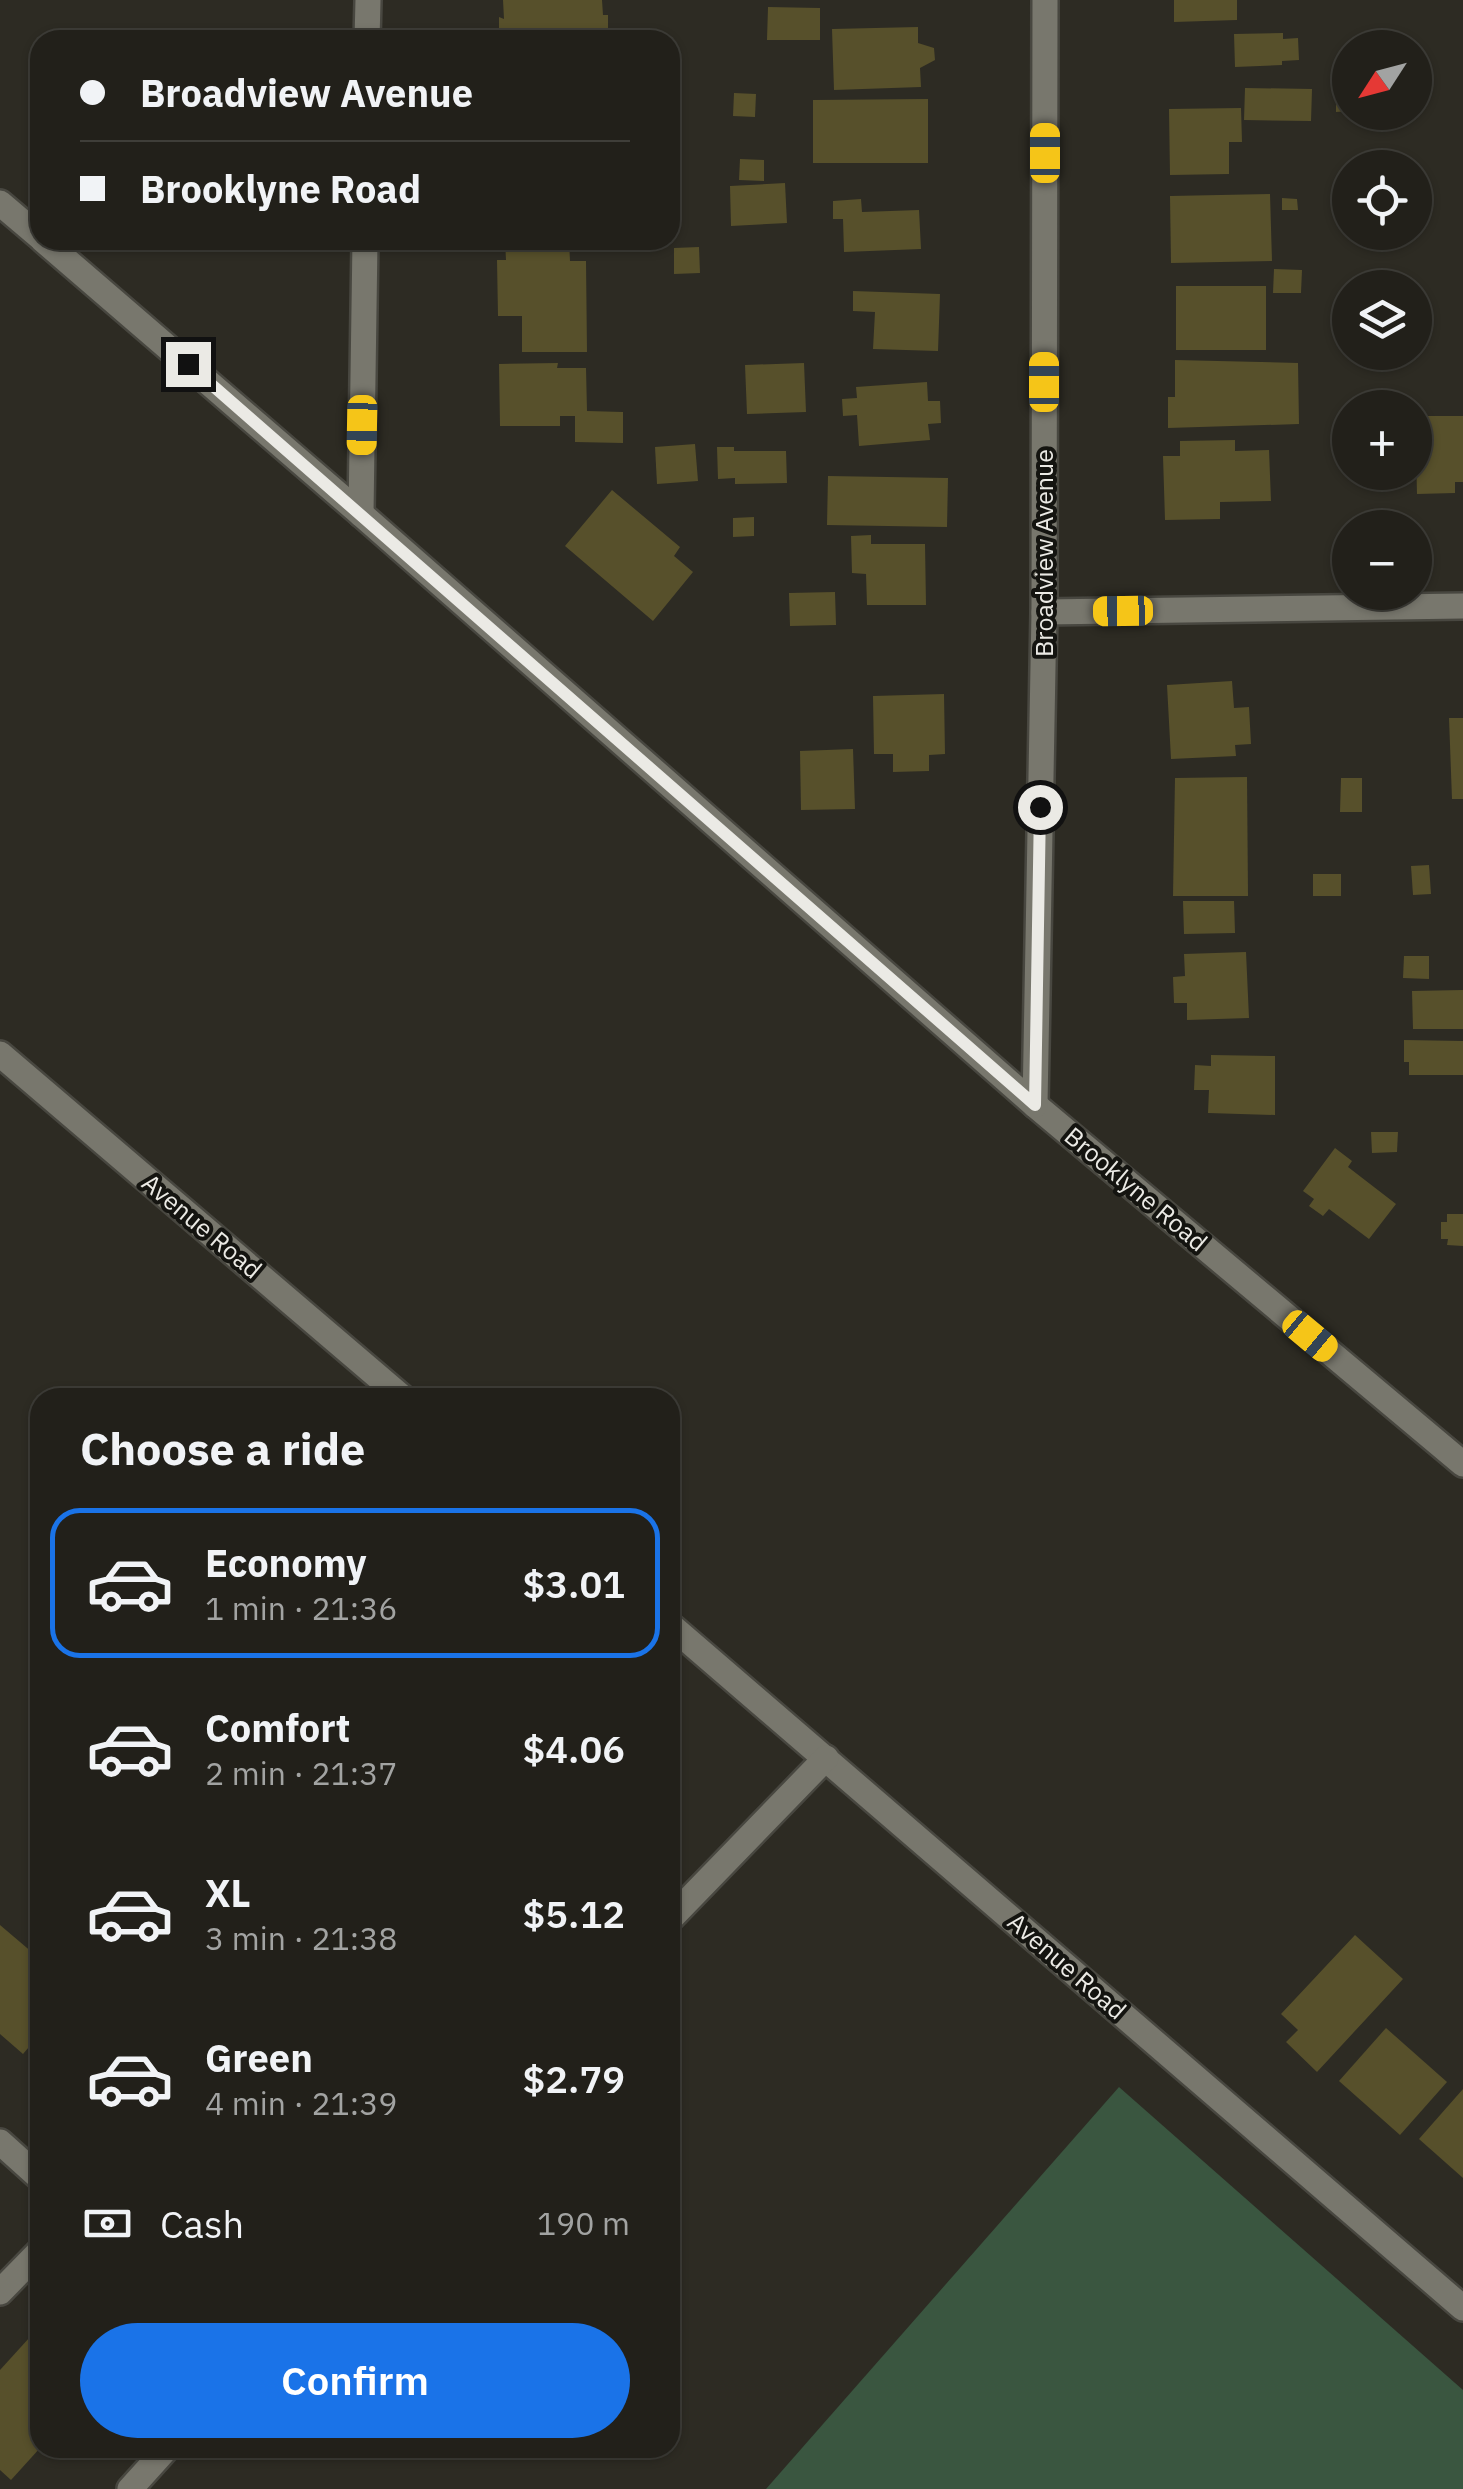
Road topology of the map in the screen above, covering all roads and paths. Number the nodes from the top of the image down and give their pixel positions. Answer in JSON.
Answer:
{"nodes":[{"id":1,"x":368,"y":0,"type":"edge"},
{"id":2,"x":1045,"y":0,"type":"edge"},
{"id":3,"x":367,"y":30,"type":"edge"},
{"id":4,"x":0,"y":203,"type":"edge"},
{"id":5,"x":30,"y":229,"type":"edge"},
{"id":6,"x":55,"y":250,"type":"edge"},
{"id":7,"x":365,"y":250,"type":"edge"},
{"id":8,"x":362,"y":514,"type":"junction"},
{"id":9,"x":1463,"y":606,"type":"edge"},
{"id":10,"x":1044,"y":612,"type":"junction"},
{"id":11,"x":0,"y":1054,"type":"edge"},
{"id":12,"x":1035,"y":1105,"type":"junction"},
{"id":13,"x":391,"y":1388,"type":"edge"},
{"id":14,"x":1463,"y":1464,"type":"edge"},
{"id":15,"x":680,"y":1634,"type":"edge"},
{"id":16,"x":826,"y":1758,"type":"junction"},
{"id":17,"x":680,"y":1909,"type":"edge"},
{"id":18,"x":0,"y":2142,"type":"edge"},
{"id":19,"x":30,"y":2169,"type":"edge"},
{"id":20,"x":30,"y":2261,"type":"edge"},
{"id":21,"x":0,"y":2292,"type":"edge"},
{"id":22,"x":1463,"y":2308,"type":"edge"},
{"id":23,"x":158,"y":2458,"type":"edge"},
{"id":24,"x":130,"y":2489,"type":"edge"}],
"edges":[{"from":1,"to":3,"type":"street"},
{"from":2,"to":10,"type":"street","name":"Broadview Avenue"},
{"from":4,"to":5,"type":"street","name":"Brooklyne Road"},
{"from":6,"to":8,"type":"street","name":"Brooklyne Road"},
{"from":7,"to":8,"type":"street"},
{"from":8,"to":12,"type":"street","name":"Brooklyne Road"},
{"from":9,"to":10,"type":"street"},
{"from":10,"to":12,"type":"street","name":"Broadview Avenue"},
{"from":11,"to":13,"type":"street","name":"Avenue Road"},
{"from":12,"to":14,"type":"street","name":"Brooklyne Road"},
{"from":15,"to":16,"type":"street","name":"Avenue Road"},
{"from":16,"to":17,"type":"street"},
{"from":16,"to":22,"type":"street","name":"Avenue Road"},
{"from":18,"to":19,"type":"street"},
{"from":20,"to":21,"type":"street"},
{"from":23,"to":24,"type":"street"}]}
